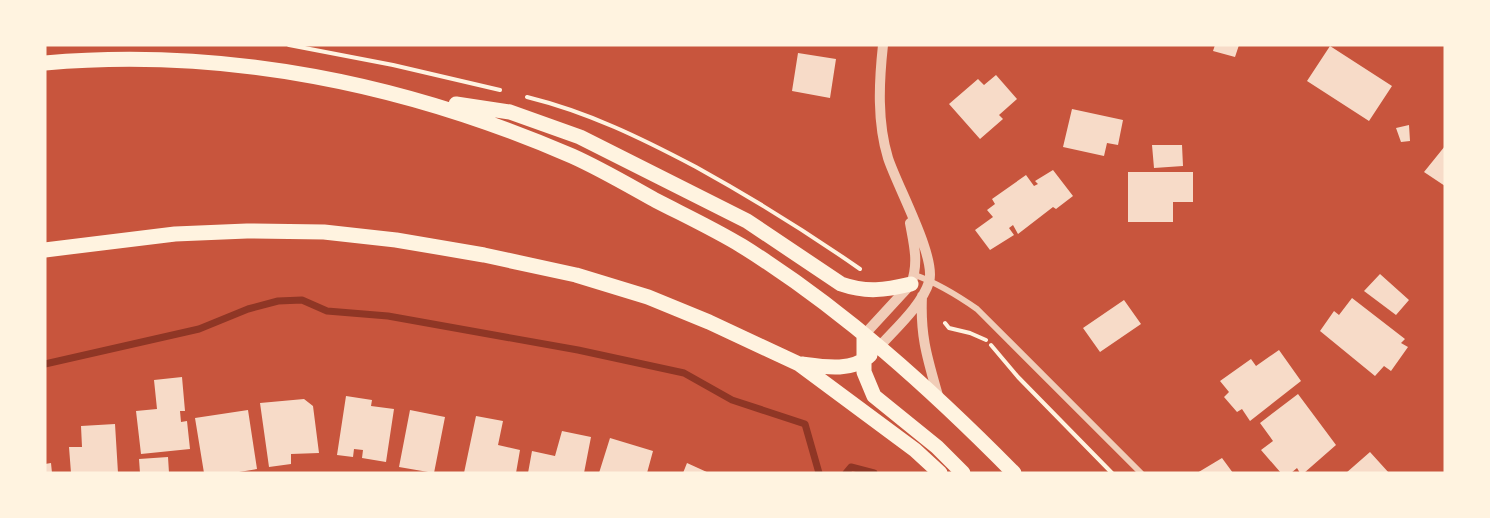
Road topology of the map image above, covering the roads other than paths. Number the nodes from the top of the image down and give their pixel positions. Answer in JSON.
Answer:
{"nodes":[{"id":1,"x":883,"y":45,"type":"edge"},
{"id":2,"x":45,"y":63,"type":"edge"},
{"id":3,"x":400,"y":95,"type":"junction"},
{"id":4,"x":907,"y":206,"type":"junction"},
{"id":5,"x":45,"y":250,"type":"edge"},
{"id":6,"x":913,"y":279,"type":"junction"},
{"id":7,"x":930,"y":280,"type":"junction"},
{"id":8,"x":922,"y":296,"type":"junction"},
{"id":9,"x":864,"y":335,"type":"junction"},
{"id":10,"x":879,"y":347,"type":"junction"},
{"id":11,"x":863,"y":362,"type":"junction"},
{"id":12,"x":799,"y":364,"type":"junction"},
{"id":13,"x":939,"y":400,"type":"junction"},
{"id":14,"x":940,"y":473,"type":"edge"},
{"id":15,"x":963,"y":473,"type":"edge"},
{"id":16,"x":1014,"y":473,"type":"edge"},
{"id":17,"x":1141,"y":473,"type":"edge"}],
"edges":[{"from":1,"to":4,"type":"street"},
{"from":2,"to":3,"type":"main road"},
{"from":3,"to":6,"type":"main road"},
{"from":3,"to":9,"type":"main road"},
{"from":4,"to":6,"type":"street"},
{"from":4,"to":7,"type":"street"},
{"from":5,"to":12,"type":"main road"},
{"from":6,"to":7,"type":"street"},
{"from":6,"to":9,"type":"street"},
{"from":7,"to":8,"type":"street"},
{"from":7,"to":17,"type":"street"},
{"from":8,"to":10,"type":"street"},
{"from":8,"to":13,"type":"street"},
{"from":9,"to":10,"type":"main road"},
{"from":9,"to":11,"type":"main road"},
{"from":10,"to":11,"type":"main road"},
{"from":10,"to":13,"type":"main road"},
{"from":11,"to":12,"type":"main road"},
{"from":11,"to":15,"type":"main road"},
{"from":12,"to":14,"type":"main road"},
{"from":13,"to":16,"type":"main road"}]}
